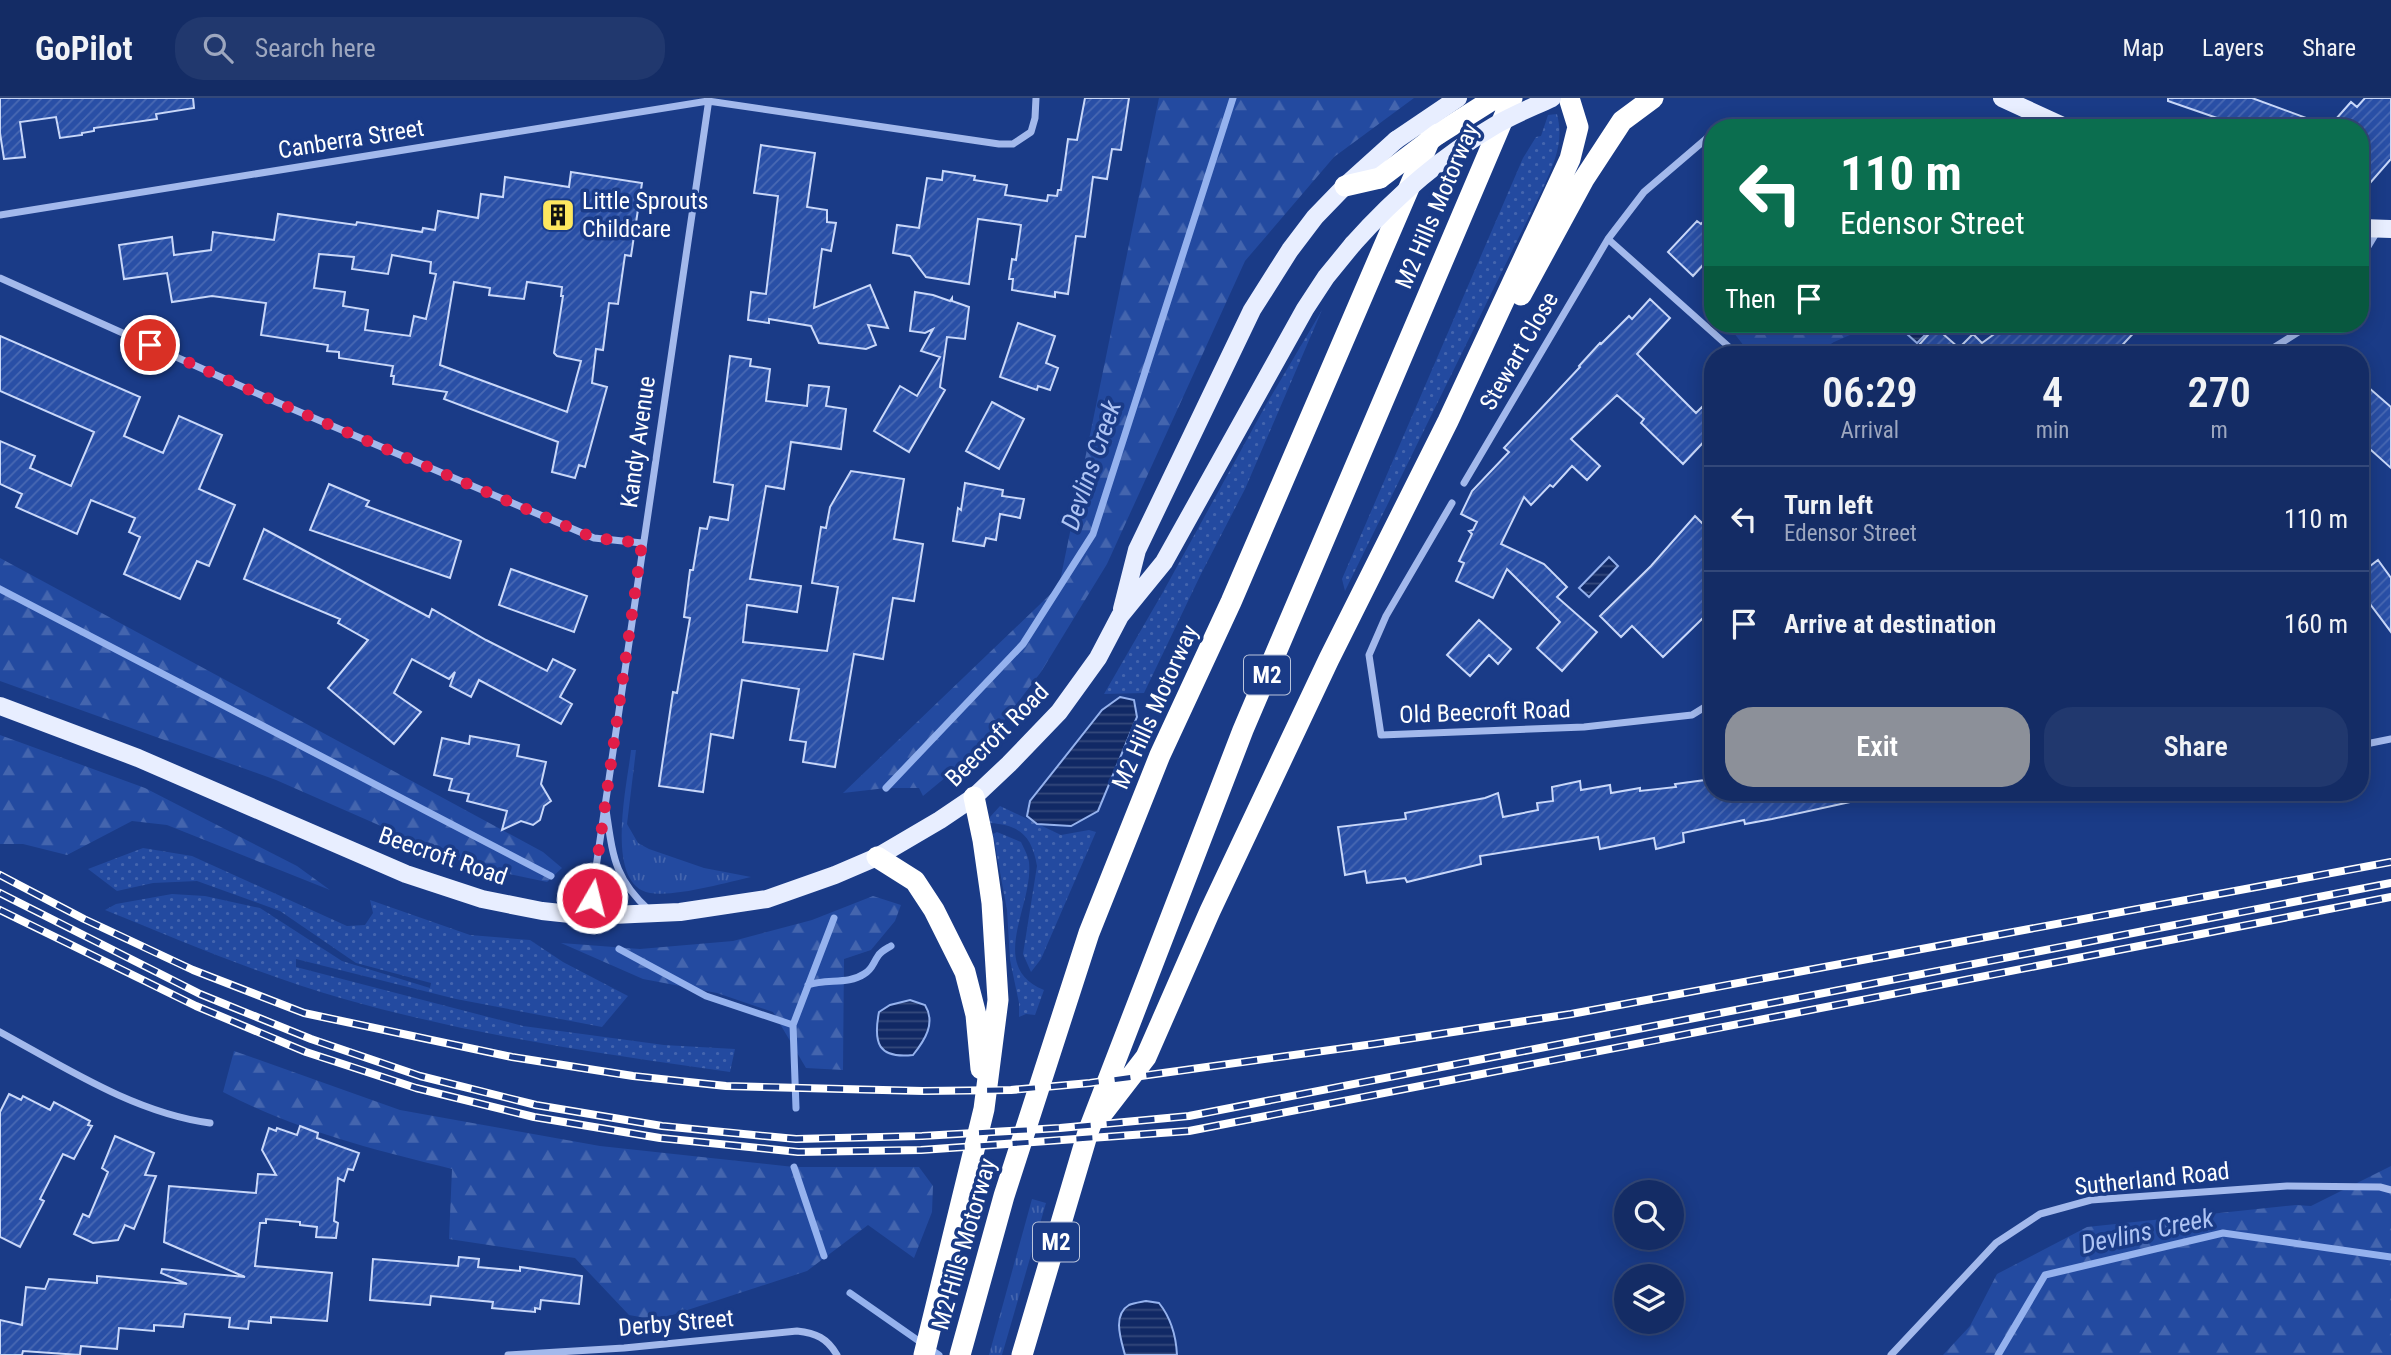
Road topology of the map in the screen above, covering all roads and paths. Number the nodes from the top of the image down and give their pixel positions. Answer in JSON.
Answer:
{"nodes":[{"id":1,"x":1036,"y":98,"type":"edge"},
{"id":2,"x":1448,"y":98,"type":"edge"},
{"id":3,"x":1458,"y":98,"type":"edge"},
{"id":4,"x":1496,"y":98,"type":"edge"},
{"id":5,"x":1512,"y":98,"type":"edge"},
{"id":6,"x":1552,"y":98,"type":"edge"},
{"id":7,"x":1569,"y":98,"type":"edge"},
{"id":8,"x":1653,"y":98,"type":"edge"},
{"id":9,"x":2002,"y":98,"type":"edge"},
{"id":10,"x":709,"y":99,"type":"edge"},
{"id":11,"x":2048,"y":119,"type":"edge"},
{"id":12,"x":1704,"y":141,"type":"edge"},
{"id":13,"x":1345,"y":186,"type":"junction"},
{"id":14,"x":0,"y":215,"type":"edge"},
{"id":15,"x":1608,"y":239,"type":"junction"},
{"id":16,"x":0,"y":278,"type":"edge"},
{"id":17,"x":1704,"y":325,"type":"edge"},
{"id":18,"x":1713,"y":333,"type":"edge"},
{"id":19,"x":2297,"y":333,"type":"edge"},
{"id":20,"x":1728,"y":346,"type":"edge"},
{"id":21,"x":2277,"y":346,"type":"edge"},
{"id":22,"x":1448,"y":421,"type":"junction"},
{"id":23,"x":1464,"y":482,"type":"dead end"},
{"id":24,"x":1452,"y":503,"type":"dead end"},
{"id":25,"x":642,"y":543,"type":"junction"},
{"id":26,"x":1120,"y":616,"type":"junction"},
{"id":27,"x":0,"y":706,"type":"edge"},
{"id":28,"x":1704,"y":708,"type":"edge"},
{"id":29,"x":2391,"y":739,"type":"edge"},
{"id":30,"x":2369,"y":743,"type":"edge"},
{"id":31,"x":974,"y":797,"type":"junction"},
{"id":32,"x":605,"y":799,"type":"junction"},
{"id":33,"x":877,"y":857,"type":"junction"},
{"id":34,"x":653,"y":914,"type":"junction"},
{"id":35,"x":589,"y":916,"type":"junction"},
{"id":36,"x":0,"y":1032,"type":"edge"},
{"id":37,"x":984,"y":1109,"type":"junction"},
{"id":38,"x":210,"y":1123,"type":"dead end"},
{"id":39,"x":1088,"y":1132,"type":"junction"},
{"id":40,"x":2391,"y":1190,"type":"edge"},
{"id":41,"x":1023,"y":1354,"type":"edge"},
{"id":42,"x":509,"y":1355,"type":"edge"},
{"id":43,"x":836,"y":1355,"type":"edge"},
{"id":44,"x":924,"y":1355,"type":"edge"},
{"id":45,"x":960,"y":1355,"type":"edge"},
{"id":46,"x":1891,"y":1355,"type":"edge"}],
"edges":[{"from":1,"to":10,"type":"street","name":"Canberra Street"},
{"from":2,"to":45,"type":"highway","name":"M2 Hills Motorway","number":"M2"},
{"from":3,"to":13,"type":"main road","name":"Beecroft Road","bridge":true},
{"from":4,"to":13,"type":"highway","bridge":true},
{"from":5,"to":39,"type":"highway","name":"M2 Hills Motorway","number":"M2"},
{"from":6,"to":26,"type":"main road","name":"Beecroft Road","bridge":true},
{"from":7,"to":22,"type":"highway","number":"M2"},
{"from":8,"to":22,"type":"highway","number":"M2"},
{"from":9,"to":11,"type":"main road"},
{"from":10,"to":14,"type":"street","name":"Canberra Street"},
{"from":10,"to":25,"type":"street","name":"Kandy Avenue"},
{"from":12,"to":15,"type":"street","name":"Stewart Close"},
{"from":13,"to":26,"type":"main road","name":"Beecroft Road"},
{"from":15,"to":17,"type":"street"},
{"from":15,"to":23,"type":"street","name":"Stewart Close"},
{"from":16,"to":25,"type":"street"},
{"from":18,"to":20,"type":"street"},
{"from":19,"to":21,"type":"street"},
{"from":22,"to":39,"type":"highway","number":"M2"},
{"from":24,"to":28,"type":"street","name":"Old Beecroft Road"},
{"from":25,"to":32,"type":"street","name":"Kandy Avenue"},
{"from":26,"to":31,"type":"main road","name":"Beecroft Road"},
{"from":27,"to":35,"type":"main road","name":"Beecroft Road"},
{"from":29,"to":30,"type":"street"},
{"from":31,"to":33,"type":"main road","name":"Beecroft Road"},
{"from":31,"to":37,"type":"highway"},
{"from":32,"to":34,"type":"street"},
{"from":32,"to":35,"type":"street","name":"Kandy Avenue"},
{"from":33,"to":34,"type":"main road","name":"Beecroft Road"},
{"from":33,"to":37,"type":"highway"},
{"from":34,"to":35,"type":"main road","name":"Beecroft Road"},
{"from":36,"to":38,"type":"street"},
{"from":37,"to":44,"type":"highway"},
{"from":39,"to":41,"type":"highway","name":"M2 Hills Motorway","number":"M2"},
{"from":40,"to":46,"type":"street","name":"Sutherland Road"},
{"from":42,"to":43,"type":"street","name":"Derby Street"}]}
